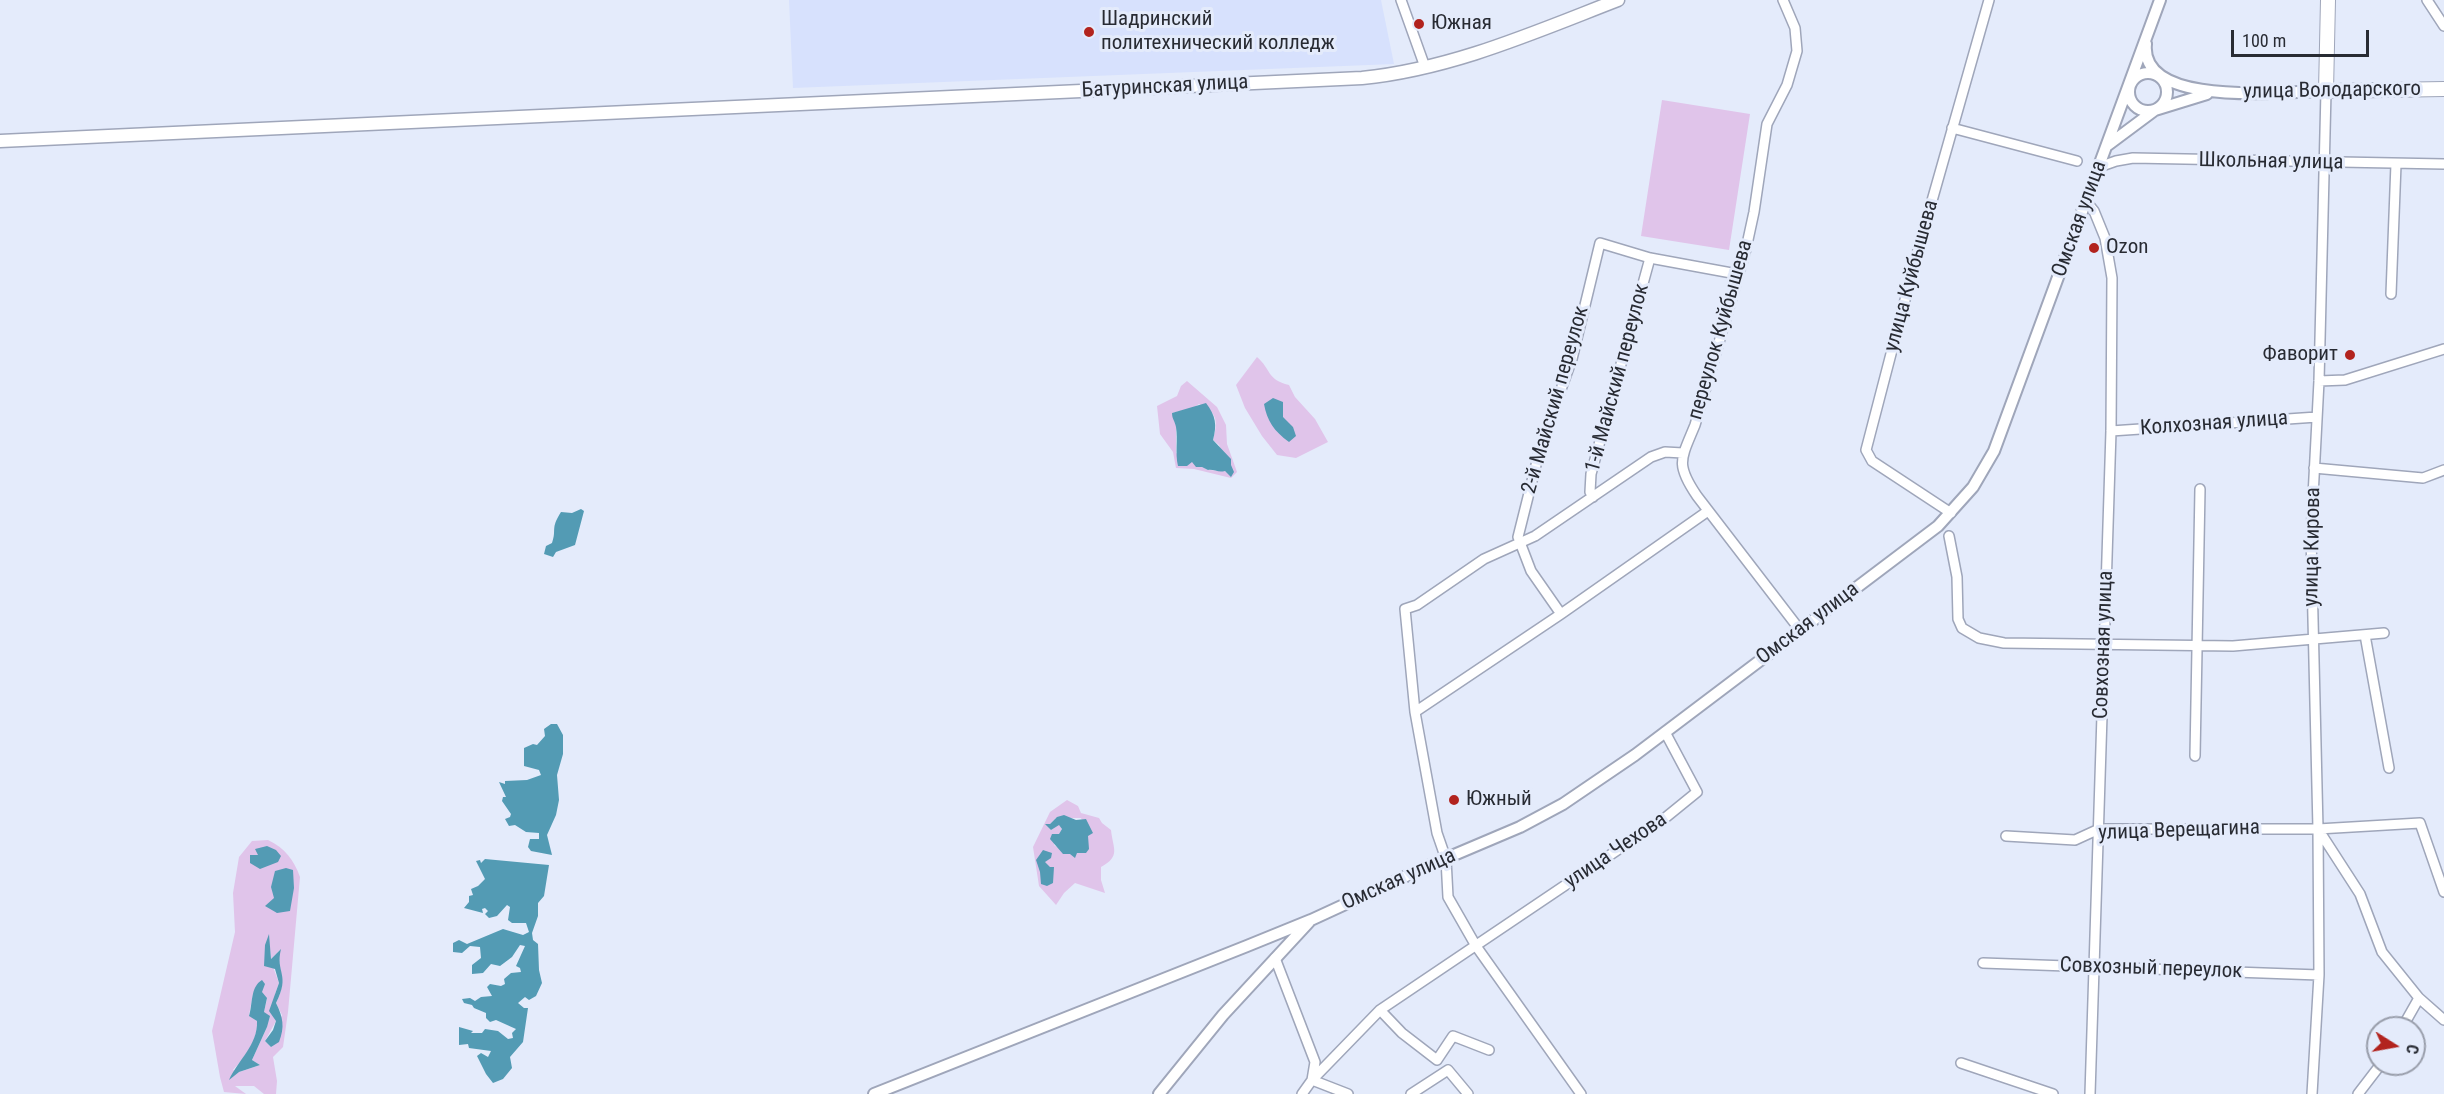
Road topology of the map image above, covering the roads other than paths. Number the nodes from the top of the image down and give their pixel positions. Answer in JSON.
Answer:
{"nodes":[{"id":1,"x":1401,"y":0,"type":"edge"},
{"id":2,"x":1618,"y":0,"type":"edge"},
{"id":3,"x":1783,"y":0,"type":"edge"},
{"id":4,"x":1989,"y":0,"type":"edge"},
{"id":5,"x":2160,"y":0,"type":"edge"},
{"id":6,"x":2328,"y":0,"type":"edge"},
{"id":7,"x":2427,"y":0,"type":"edge"},
{"id":8,"x":2444,"y":26,"type":"edge"},
{"id":9,"x":2146,"y":38,"type":"junction"},
{"id":10,"x":1425,"y":67,"type":"junction"},
{"id":11,"x":2159,"y":76,"type":"junction"},
{"id":12,"x":2128,"y":86,"type":"junction"},
{"id":13,"x":2444,"y":89,"type":"edge"},
{"id":14,"x":2326,"y":91,"type":"junction"},
{"id":15,"x":2220,"y":92,"type":"junction"},
{"id":16,"x":2155,"y":110,"type":"junction"},
{"id":17,"x":1952,"y":128,"type":"junction"},
{"id":18,"x":0,"y":141,"type":"edge"},
{"id":19,"x":2107,"y":146,"type":"junction"},
{"id":20,"x":2077,"y":161,"type":"dead end"},
{"id":21,"x":2325,"y":162,"type":"junction"},
{"id":22,"x":2396,"y":164,"type":"junction"},
{"id":23,"x":2444,"y":164,"type":"edge"},
{"id":24,"x":2099,"y":167,"type":"junction"},
{"id":25,"x":2086,"y":201,"type":"junction"},
{"id":26,"x":1650,"y":258,"type":"junction"},
{"id":27,"x":1737,"y":274,"type":"junction"},
{"id":28,"x":2391,"y":294,"type":"dead end"},
{"id":29,"x":2444,"y":349,"type":"edge"},
{"id":30,"x":2319,"y":381,"type":"junction"},
{"id":31,"x":2317,"y":417,"type":"junction"},
{"id":32,"x":2111,"y":431,"type":"junction"},
{"id":33,"x":1683,"y":453,"type":"junction"},
{"id":34,"x":2314,"y":468,"type":"junction"},
{"id":35,"x":2444,"y":470,"type":"edge"},
{"id":36,"x":2200,"y":489,"type":"dead end"},
{"id":37,"x":1593,"y":497,"type":"junction"},
{"id":38,"x":1708,"y":511,"type":"junction"},
{"id":39,"x":1951,"y":513,"type":"junction"},
{"id":40,"x":1949,"y":536,"type":"dead end"},
{"id":41,"x":1520,"y":544,"type":"junction"},
{"id":42,"x":1561,"y":614,"type":"junction"},
{"id":43,"x":1800,"y":630,"type":"junction"},
{"id":44,"x":2384,"y":633,"type":"dead end"},
{"id":45,"x":2365,"y":635,"type":"junction"},
{"id":46,"x":2313,"y":639,"type":"junction"},
{"id":47,"x":2104,"y":643,"type":"junction"},
{"id":48,"x":2196,"y":645,"type":"junction"},
{"id":49,"x":1415,"y":712,"type":"junction"},
{"id":50,"x":1665,"y":732,"type":"junction"},
{"id":51,"x":2195,"y":756,"type":"dead end"},
{"id":52,"x":2389,"y":768,"type":"dead end"},
{"id":53,"x":2098,"y":829,"type":"junction"},
{"id":54,"x":2318,"y":829,"type":"junction"},
{"id":55,"x":2006,"y":836,"type":"dead end"},
{"id":56,"x":1446,"y":859,"type":"junction"},
{"id":57,"x":2444,"y":892,"type":"edge"},
{"id":58,"x":1311,"y":920,"type":"junction"},
{"id":59,"x":1476,"y":946,"type":"junction"},
{"id":60,"x":1275,"y":958,"type":"junction"},
{"id":61,"x":1983,"y":963,"type":"dead end"},
{"id":62,"x":2094,"y":968,"type":"junction"},
{"id":63,"x":2319,"y":975,"type":"junction"},
{"id":64,"x":2419,"y":998,"type":"junction"},
{"id":65,"x":1380,"y":1010,"type":"junction"},
{"id":66,"x":2409,"y":1016,"type":"edge"},
{"id":67,"x":2444,"y":1020,"type":"edge"},
{"id":68,"x":1489,"y":1050,"type":"dead end"},
{"id":69,"x":1961,"y":1063,"type":"dead end"},
{"id":70,"x":2372,"y":1076,"type":"edge"},
{"id":71,"x":1312,"y":1080,"type":"junction"},
{"id":72,"x":874,"y":1094,"type":"edge"},
{"id":73,"x":1160,"y":1094,"type":"edge"},
{"id":74,"x":1302,"y":1094,"type":"edge"},
{"id":75,"x":1348,"y":1094,"type":"edge"},
{"id":76,"x":1411,"y":1094,"type":"edge"},
{"id":77,"x":1468,"y":1094,"type":"edge"},
{"id":78,"x":1581,"y":1094,"type":"edge"},
{"id":79,"x":2053,"y":1094,"type":"edge"},
{"id":80,"x":2090,"y":1094,"type":"edge"},
{"id":81,"x":2312,"y":1094,"type":"edge"},
{"id":82,"x":2358,"y":1094,"type":"edge"}],
"edges":[{"from":1,"to":10,"type":"street"},
{"from":2,"to":10,"type":"main road","name":"Батуринская улица"},
{"from":3,"to":27,"type":"street","name":"переулок Куйбышева"},
{"from":4,"to":17,"type":"street","name":"улица Куйбышева"},
{"from":5,"to":9,"type":"street","name":"Омская улица"},
{"from":6,"to":14,"type":"main road","name":"улица Кирова"},
{"from":7,"to":8,"type":"street"},
{"from":9,"to":11,"type":"street"},
{"from":9,"to":12,"type":"street","name":"Омская улица"},
{"from":10,"to":18,"type":"main road","name":"Батуринская улица"},
{"from":11,"to":12,"type":"street"},
{"from":11,"to":15,"type":"street","name":"улица Володарского"},
{"from":11,"to":16,"type":"street"},
{"from":12,"to":16,"type":"street"},
{"from":12,"to":19,"type":"street","name":"Омская улица"},
{"from":13,"to":14,"type":"main road","name":"улица Володарского"},
{"from":14,"to":15,"type":"street","name":"улица Володарского"},
{"from":14,"to":21,"type":"street","name":"улица Кирова"},
{"from":15,"to":16,"type":"street","name":"улица Володарского"},
{"from":16,"to":19,"type":"street","name":"Омская улица"},
{"from":17,"to":20,"type":"street"},
{"from":17,"to":39,"type":"street","name":"улица Куйбышева"},
{"from":19,"to":24,"type":"street","name":"Омская улица"},
{"from":21,"to":22,"type":"street","name":"Школьная улица"},
{"from":21,"to":24,"type":"street","name":"Школьная улица"},
{"from":21,"to":30,"type":"street","name":"улица Кирова"},
{"from":22,"to":23,"type":"street","name":"Школьная улица"},
{"from":22,"to":28,"type":"street"},
{"from":24,"to":25,"type":"street","name":"Омская улица"},
{"from":25,"to":32,"type":"street","name":"Совхозная улица"},
{"from":25,"to":39,"type":"street","name":"Омская улица"},
{"from":26,"to":27,"type":"street","name":"2-й Майский переулок"},
{"from":26,"to":37,"type":"street","name":"1-й Майский переулок"},
{"from":26,"to":41,"type":"street","name":"2-й Майский переулок"},
{"from":27,"to":33,"type":"street","name":"переулок Куйбышева"},
{"from":29,"to":30,"type":"street"},
{"from":30,"to":31,"type":"street","name":"улица Кирова"},
{"from":31,"to":32,"type":"street","name":"Колхозная улица"},
{"from":31,"to":34,"type":"street","name":"улица Кирова"},
{"from":32,"to":47,"type":"street","name":"Совхозная улица"},
{"from":33,"to":37,"type":"street"},
{"from":33,"to":38,"type":"street"},
{"from":34,"to":35,"type":"street"},
{"from":34,"to":46,"type":"street","name":"улица Кирова"},
{"from":36,"to":48,"type":"street"},
{"from":37,"to":41,"type":"street"},
{"from":38,"to":42,"type":"street"},
{"from":38,"to":43,"type":"street"},
{"from":39,"to":43,"type":"street","name":"Омская улица"},
{"from":40,"to":47,"type":"street"},
{"from":41,"to":42,"type":"street","name":"2-й Майский переулок"},
{"from":41,"to":49,"type":"street"},
{"from":42,"to":49,"type":"street"},
{"from":43,"to":50,"type":"street","name":"Омская улица"},
{"from":44,"to":45,"type":"street"},
{"from":45,"to":46,"type":"street"},
{"from":45,"to":52,"type":"street"},
{"from":46,"to":48,"type":"street"},
{"from":46,"to":54,"type":"street","name":"улица Кирова"},
{"from":47,"to":48,"type":"street"},
{"from":47,"to":53,"type":"street","name":"Совхозная улица"},
{"from":48,"to":51,"type":"street"},
{"from":49,"to":56,"type":"street"},
{"from":50,"to":56,"type":"street","name":"Омская улица"},
{"from":50,"to":59,"type":"street","name":"улица Чехова"},
{"from":53,"to":54,"type":"street","name":"улица Верещагина"},
{"from":53,"to":55,"type":"street","name":"улица Верещагина"},
{"from":53,"to":62,"type":"street","name":"Совхозная улица"},
{"from":54,"to":57,"type":"street","name":"улица Верещагина"},
{"from":54,"to":63,"type":"street","name":"улица Кирова"},
{"from":54,"to":64,"type":"street"},
{"from":56,"to":58,"type":"street","name":"Омская улица"},
{"from":56,"to":59,"type":"street"},
{"from":58,"to":60,"type":"street"},
{"from":58,"to":72,"type":"street","name":"Омская улица"},
{"from":59,"to":65,"type":"street","name":"улица Чехова"},
{"from":59,"to":78,"type":"street"},
{"from":60,"to":71,"type":"street"},
{"from":60,"to":73,"type":"street"},
{"from":61,"to":62,"type":"street","name":"Совхозный переулок"},
{"from":62,"to":63,"type":"street","name":"Совхозный переулок"},
{"from":62,"to":80,"type":"street","name":"Совхозная улица"},
{"from":63,"to":81,"type":"street","name":"улица Кирова"},
{"from":64,"to":66,"type":"street"},
{"from":64,"to":67,"type":"street"},
{"from":65,"to":68,"type":"street"},
{"from":65,"to":71,"type":"street","name":"улица Чехова"},
{"from":69,"to":79,"type":"street"},
{"from":70,"to":82,"type":"street"},
{"from":71,"to":74,"type":"street","name":"улица Чехова"},
{"from":71,"to":75,"type":"street"},
{"from":76,"to":77,"type":"street"}]}
